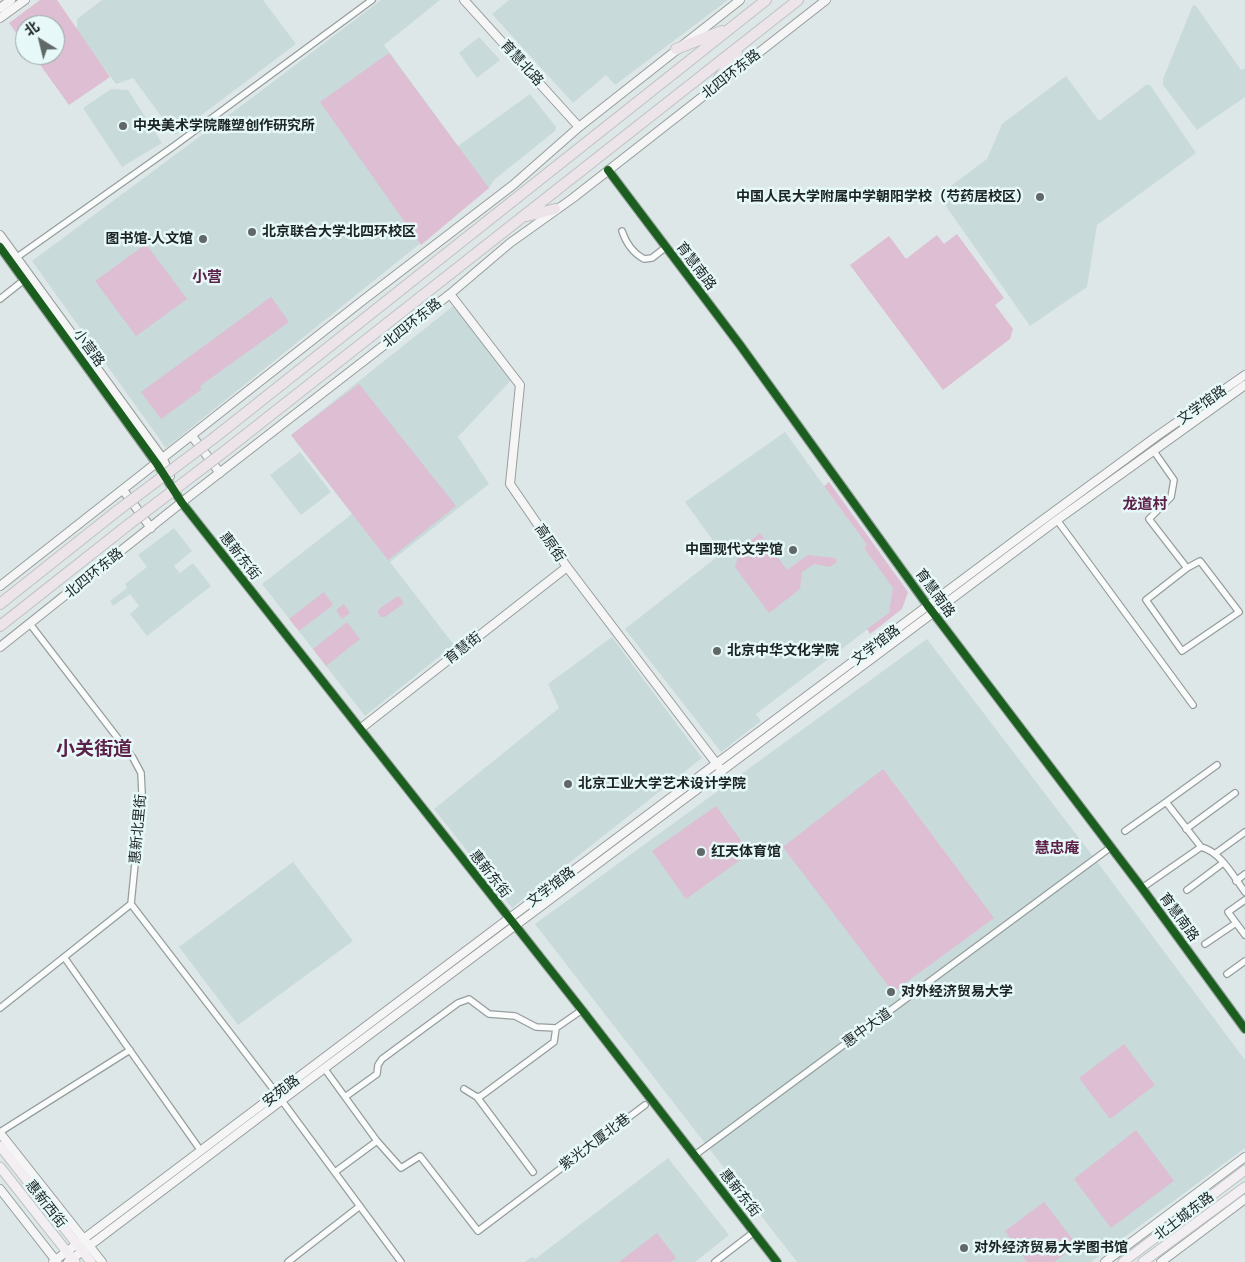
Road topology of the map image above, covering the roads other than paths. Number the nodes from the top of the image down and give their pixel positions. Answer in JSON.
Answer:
{"nodes":[{"id":1,"x":11,"y":0,"type":"edge"},
{"id":2,"x":25,"y":0,"type":"edge"},
{"id":3,"x":372,"y":0,"type":"edge"},
{"id":4,"x":464,"y":0,"type":"edge"},
{"id":5,"x":740,"y":0,"type":"edge"},
{"id":6,"x":766,"y":0,"type":"edge"},
{"id":7,"x":798,"y":0,"type":"edge"},
{"id":8,"x":826,"y":0,"type":"edge"},
{"id":9,"x":0,"y":8,"type":"edge"},
{"id":10,"x":0,"y":18,"type":"edge"},
{"id":11,"x":732,"y":27,"type":"junction"},
{"id":12,"x":744,"y":44,"type":"junction"},
{"id":13,"x":676,"y":49,"type":"junction"},
{"id":14,"x":710,"y":90,"type":"junction"},
{"id":15,"x":579,"y":127,"type":"junction"},
{"id":16,"x":608,"y":170,"type":"junction"},
{"id":17,"x":555,"y":209,"type":"junction"},
{"id":18,"x":523,"y":216,"type":"junction"},
{"id":19,"x":622,"y":231,"type":"dead end"},
{"id":20,"x":0,"y":236,"type":"edge"},
{"id":21,"x":0,"y":247,"type":"edge"},
{"id":22,"x":666,"y":247,"type":"junction"},
{"id":23,"x":13,"y":260,"type":"junction"},
{"id":24,"x":25,"y":270,"type":"junction"},
{"id":25,"x":24,"y":280,"type":"junction"},
{"id":26,"x":450,"y":294,"type":"junction"},
{"id":27,"x":0,"y":299,"type":"edge"},
{"id":28,"x":1245,"y":375,"type":"edge"},
{"id":29,"x":1245,"y":385,"type":"edge"},
{"id":30,"x":192,"y":436,"type":"junction"},
{"id":31,"x":1153,"y":450,"type":"junction"},
{"id":32,"x":160,"y":461,"type":"junction"},
{"id":33,"x":220,"y":473,"type":"junction"},
{"id":34,"x":123,"y":490,"type":"junction"},
{"id":35,"x":182,"y":502,"type":"junction"},
{"id":36,"x":1057,"y":520,"type":"junction"},
{"id":37,"x":151,"y":528,"type":"junction"},
{"id":38,"x":566,"y":567,"type":"junction"},
{"id":39,"x":1187,"y":568,"type":"junction"},
{"id":40,"x":0,"y":586,"type":"edge"},
{"id":41,"x":0,"y":604,"type":"edge"},
{"id":42,"x":931,"y":609,"type":"junction"},
{"id":43,"x":30,"y":624,"type":"junction"},
{"id":44,"x":0,"y":626,"type":"edge"},
{"id":45,"x":0,"y":648,"type":"edge"},
{"id":46,"x":1193,"y":705,"type":"dead end"},
{"id":47,"x":360,"y":729,"type":"junction"},
{"id":48,"x":717,"y":764,"type":"junction"},
{"id":49,"x":1217,"y":765,"type":"dead end"},
{"id":50,"x":722,"y":771,"type":"junction"},
{"id":51,"x":1235,"y":793,"type":"dead end"},
{"id":52,"x":1166,"y":802,"type":"junction"},
{"id":53,"x":1186,"y":829,"type":"junction"},
{"id":54,"x":1125,"y":832,"type":"dead end"},
{"id":55,"x":1245,"y":832,"type":"edge"},
{"id":56,"x":1111,"y":847,"type":"junction"},
{"id":57,"x":1200,"y":847,"type":"junction"},
{"id":58,"x":1216,"y":854,"type":"junction"},
{"id":59,"x":1223,"y":863,"type":"junction"},
{"id":60,"x":1245,"y":874,"type":"edge"},
{"id":61,"x":1236,"y":881,"type":"junction"},
{"id":62,"x":1142,"y":888,"type":"junction"},
{"id":63,"x":1187,"y":890,"type":"dead end"},
{"id":64,"x":1245,"y":892,"type":"edge"},
{"id":65,"x":1245,"y":900,"type":"edge"},
{"id":66,"x":131,"y":904,"type":"junction"},
{"id":67,"x":509,"y":918,"type":"junction"},
{"id":68,"x":1236,"y":922,"type":"junction"},
{"id":69,"x":515,"y":926,"type":"junction"},
{"id":70,"x":1245,"y":935,"type":"edge"},
{"id":71,"x":1205,"y":944,"type":"dead end"},
{"id":72,"x":64,"y":958,"type":"junction"},
{"id":73,"x":1245,"y":961,"type":"edge"},
{"id":74,"x":1227,"y":974,"type":"dead end"},
{"id":75,"x":0,"y":1008,"type":"edge"},
{"id":76,"x":582,"y":1010,"type":"junction"},
{"id":77,"x":556,"y":1028,"type":"junction"},
{"id":78,"x":1245,"y":1029,"type":"edge"},
{"id":79,"x":130,"y":1050,"type":"junction"},
{"id":80,"x":324,"y":1068,"type":"junction"},
{"id":81,"x":464,"y":1089,"type":"dead end"},
{"id":82,"x":280,"y":1097,"type":"junction"},
{"id":83,"x":345,"y":1097,"type":"junction"},
{"id":84,"x":477,"y":1097,"type":"junction"},
{"id":85,"x":645,"y":1105,"type":"dead end"},
{"id":86,"x":0,"y":1132,"type":"edge"},
{"id":87,"x":377,"y":1141,"type":"junction"},
{"id":88,"x":0,"y":1146,"type":"edge"},
{"id":89,"x":201,"y":1151,"type":"junction"},
{"id":90,"x":695,"y":1155,"type":"junction"},
{"id":91,"x":1245,"y":1157,"type":"edge"},
{"id":92,"x":0,"y":1167,"type":"edge"},
{"id":93,"x":1245,"y":1170,"type":"edge"},
{"id":94,"x":335,"y":1172,"type":"junction"},
{"id":95,"x":533,"y":1172,"type":"dead end"},
{"id":96,"x":1245,"y":1187,"type":"edge"},
{"id":97,"x":0,"y":1189,"type":"edge"},
{"id":98,"x":1245,"y":1199,"type":"edge"},
{"id":99,"x":360,"y":1206,"type":"junction"},
{"id":100,"x":754,"y":1232,"type":"junction"},
{"id":101,"x":83,"y":1245,"type":"junction"},
{"id":102,"x":70,"y":1258,"type":"edge"},
{"id":103,"x":55,"y":1261,"type":"edge"},
{"id":104,"x":91,"y":1262,"type":"edge"},
{"id":105,"x":102,"y":1262,"type":"edge"},
{"id":106,"x":288,"y":1262,"type":"edge"},
{"id":107,"x":401,"y":1262,"type":"edge"},
{"id":108,"x":715,"y":1262,"type":"edge"},
{"id":109,"x":778,"y":1262,"type":"edge"},
{"id":110,"x":1105,"y":1262,"type":"edge"},
{"id":111,"x":1123,"y":1262,"type":"edge"},
{"id":112,"x":1142,"y":1262,"type":"edge"},
{"id":113,"x":1161,"y":1262,"type":"edge"}],
"edges":[{"from":1,"to":9,"type":"street"},
{"from":2,"to":10,"type":"street"},
{"from":3,"to":23,"type":"street"},
{"from":4,"to":15,"type":"street","name":"育慧北路"},
{"from":5,"to":13,"type":"street"},
{"from":6,"to":11,"type":"highway"},
{"from":7,"to":12,"type":"highway","name":"北四环东路"},
{"from":8,"to":14,"type":"street","name":"北四环东路"},
{"from":11,"to":13,"type":"highway"},
{"from":11,"to":41,"type":"highway","bridge":true},
{"from":12,"to":14,"type":"highway"},
{"from":12,"to":18,"type":"highway","name":"北四环东路"},
{"from":13,"to":15,"type":"street"},
{"from":14,"to":16,"type":"street","name":"北四环东路"},
{"from":15,"to":30,"type":"street"},
{"from":16,"to":17,"type":"street","name":"北四环东路"},
{"from":16,"to":22,"type":"street","name":"育慧南路"},
{"from":17,"to":18,"type":"highway"},
{"from":17,"to":26,"type":"street","name":"北四环东路"},
{"from":18,"to":44,"type":"highway","name":"北四环东路","bridge":true},
{"from":19,"to":22,"type":"street"},
{"from":20,"to":23,"type":"street","name":"小营路"},
{"from":21,"to":23,"type":"street","name":"小营路"},
{"from":22,"to":42,"type":"street","name":"育慧南路"},
{"from":23,"to":24,"type":"street","name":"小营路"},
{"from":23,"to":25,"type":"street","name":"小营路"},
{"from":24,"to":25,"type":"street"},
{"from":24,"to":32,"type":"street","name":"小营路"},
{"from":25,"to":27,"type":"street"},
{"from":25,"to":32,"type":"street","name":"小营路"},
{"from":26,"to":33,"type":"street","name":"北四环东路"},
{"from":26,"to":38,"type":"street","name":"高原街"},
{"from":28,"to":42,"type":"street","name":"文学馆路"},
{"from":29,"to":31,"type":"street","name":"文学馆路"},
{"from":30,"to":32,"type":"street"},
{"from":30,"to":33,"type":"street"},
{"from":31,"to":36,"type":"street","name":"文学馆路"},
{"from":31,"to":39,"type":"street"},
{"from":32,"to":34,"type":"street"},
{"from":32,"to":35,"type":"street","name":"惠新东街"},
{"from":33,"to":35,"type":"street","name":"北四环东路"},
{"from":34,"to":37,"type":"street"},
{"from":34,"to":40,"type":"street"},
{"from":35,"to":37,"type":"street","name":"北四环东路"},
{"from":35,"to":47,"type":"street","name":"惠新东街"},
{"from":36,"to":42,"type":"street","name":"文学馆路"},
{"from":36,"to":46,"type":"street"},
{"from":37,"to":43,"type":"street","name":"北四环东路"},
{"from":38,"to":47,"type":"street","name":"育慧街"},
{"from":38,"to":48,"type":"street","name":"高原街"},
{"from":39,"to":39,"type":"street"},
{"from":42,"to":48,"type":"street","name":"文学馆路"},
{"from":42,"to":50,"type":"street","name":"文学馆路"},
{"from":42,"to":56,"type":"street","name":"育慧南路"},
{"from":43,"to":45,"type":"street","name":"北四环东路"},
{"from":43,"to":66,"type":"street","name":"惠新北里街"},
{"from":47,"to":67,"type":"street","name":"惠新东街"},
{"from":48,"to":50,"type":"street","name":"高原街"},
{"from":48,"to":67,"type":"street","name":"文学馆路"},
{"from":49,"to":52,"type":"street"},
{"from":50,"to":69,"type":"street","name":"文学馆路"},
{"from":51,"to":53,"type":"street"},
{"from":52,"to":53,"type":"street"},
{"from":52,"to":54,"type":"street"},
{"from":53,"to":57,"type":"street"},
{"from":55,"to":58,"type":"street"},
{"from":56,"to":62,"type":"street","name":"育慧南路"},
{"from":56,"to":90,"type":"street","name":"惠中大道"},
{"from":57,"to":58,"type":"street"},
{"from":57,"to":62,"type":"street"},
{"from":58,"to":59,"type":"street"},
{"from":59,"to":61,"type":"street"},
{"from":59,"to":63,"type":"street"},
{"from":60,"to":61,"type":"street"},
{"from":61,"to":64,"type":"street"},
{"from":62,"to":78,"type":"street","name":"育慧南路"},
{"from":65,"to":68,"type":"street"},
{"from":66,"to":72,"type":"street"},
{"from":66,"to":82,"type":"street"},
{"from":67,"to":69,"type":"street","name":"惠新东街"},
{"from":67,"to":82,"type":"street","name":"安苑路"},
{"from":68,"to":70,"type":"street"},
{"from":68,"to":71,"type":"street"},
{"from":69,"to":76,"type":"street","name":"惠新东街"},
{"from":69,"to":80,"type":"street","name":"安苑路"},
{"from":72,"to":75,"type":"street"},
{"from":72,"to":79,"type":"street"},
{"from":73,"to":74,"type":"street"},
{"from":76,"to":77,"type":"street"},
{"from":76,"to":90,"type":"street","name":"惠新东街"},
{"from":77,"to":83,"type":"street"},
{"from":77,"to":84,"type":"street"},
{"from":79,"to":86,"type":"street"},
{"from":79,"to":89,"type":"street"},
{"from":80,"to":82,"type":"street","name":"安苑路"},
{"from":80,"to":83,"type":"street"},
{"from":81,"to":84,"type":"street"},
{"from":82,"to":89,"type":"street","name":"安苑路"},
{"from":82,"to":94,"type":"street"},
{"from":82,"to":101,"type":"street","name":"安苑路"},
{"from":83,"to":87,"type":"street"},
{"from":84,"to":95,"type":"street"},
{"from":85,"to":87,"type":"street","name":"紫光大厦北巷"},
{"from":86,"to":101,"type":"street"},
{"from":87,"to":94,"type":"street"},
{"from":88,"to":101,"type":"main road","name":"惠新西街"},
{"from":89,"to":101,"type":"street","name":"安苑路"},
{"from":90,"to":100,"type":"street","name":"惠新东街"},
{"from":91,"to":110,"type":"street"},
{"from":92,"to":102,"type":"main road","name":"惠新西街"},
{"from":93,"to":111,"type":"main road","name":"北土城东路"},
{"from":94,"to":99,"type":"street"},
{"from":96,"to":112,"type":"main road","name":"北土城东路"},
{"from":97,"to":103,"type":"street"},
{"from":98,"to":113,"type":"street"},
{"from":99,"to":106,"type":"street"},
{"from":99,"to":107,"type":"street"},
{"from":100,"to":108,"type":"street"},
{"from":100,"to":109,"type":"street","name":"惠新东街"},
{"from":101,"to":102,"type":"street","name":"安苑路"},
{"from":101,"to":104,"type":"main road","name":"惠新西街"},
{"from":101,"to":105,"type":"street"},
{"from":102,"to":103,"type":"street","name":"安苑路"}]}
